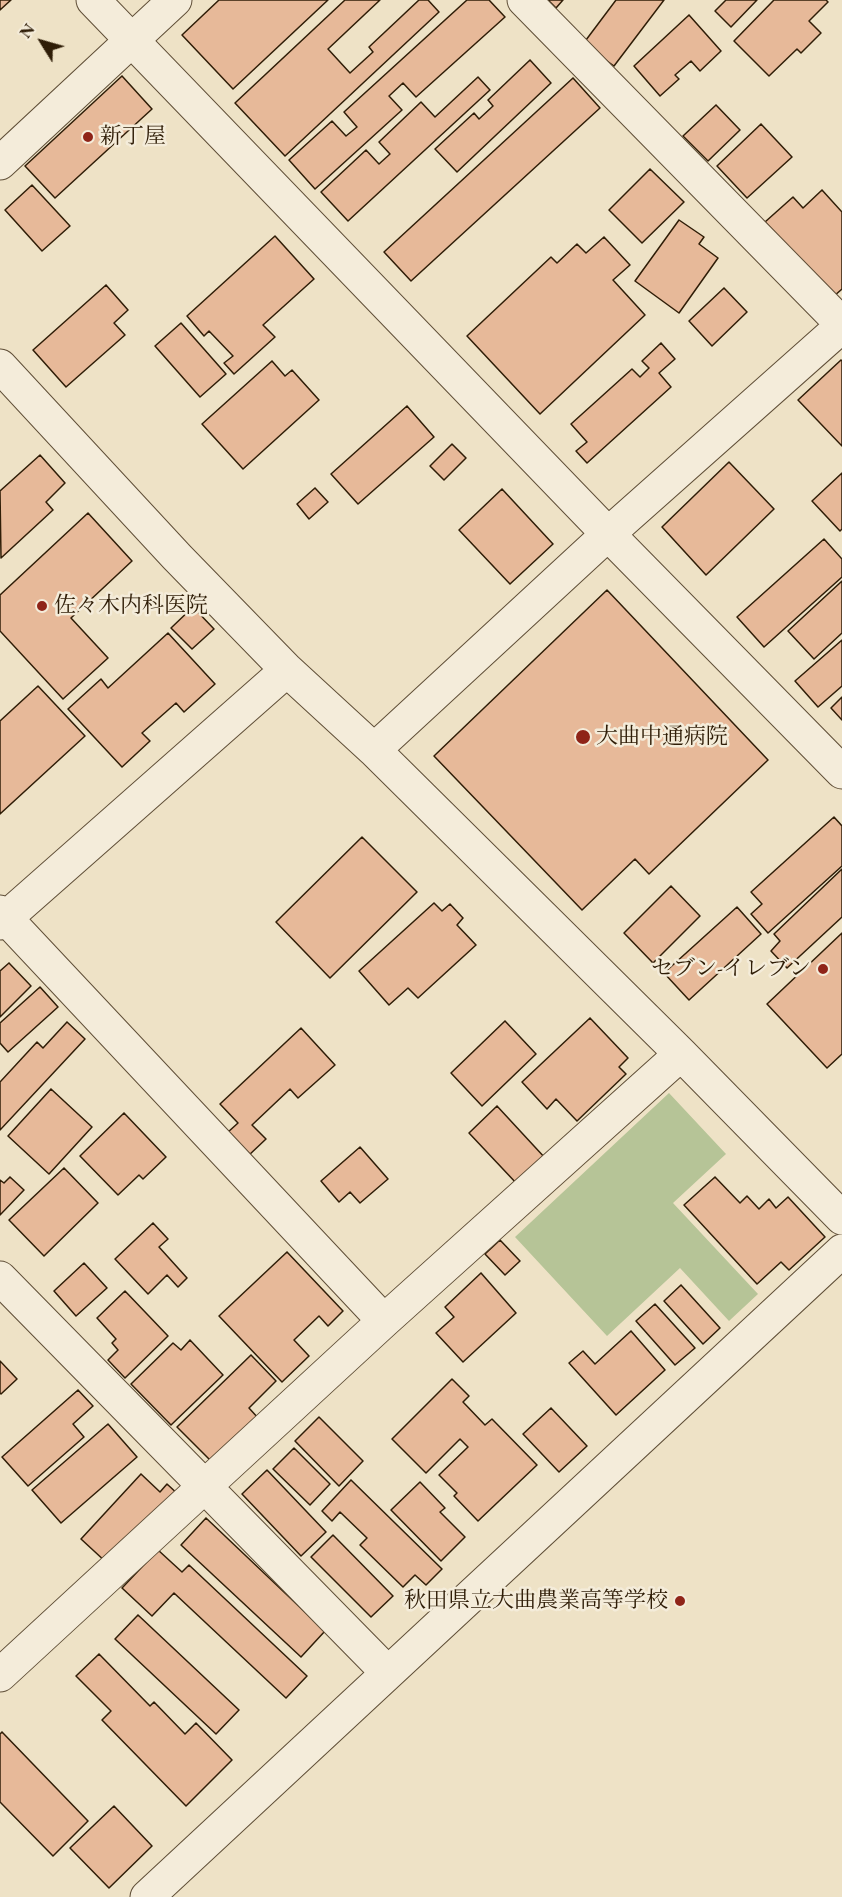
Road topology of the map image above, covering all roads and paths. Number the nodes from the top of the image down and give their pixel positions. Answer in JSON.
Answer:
{"nodes":[{"id":1,"x":93,"y":0,"type":"edge"},
{"id":2,"x":175,"y":0,"type":"edge"},
{"id":3,"x":524,"y":0,"type":"edge"},
{"id":4,"x":132,"y":39,"type":"junction"},
{"id":5,"x":0,"y":163,"type":"edge"},
{"id":6,"x":842,"y":325,"type":"edge"},
{"id":7,"x":0,"y":366,"type":"edge"},
{"id":8,"x":608,"y":534,"type":"junction"},
{"id":9,"x":287,"y":670,"type":"junction"},
{"id":10,"x":374,"y":750,"type":"junction"},
{"id":11,"x":842,"y":772,"type":"edge"},
{"id":12,"x":2,"y":918,"type":"edge"},
{"id":13,"x":681,"y":1054,"type":"junction"},
{"id":14,"x":842,"y":1218,"type":"edge"},
{"id":15,"x":842,"y":1251,"type":"edge"},
{"id":16,"x":0,"y":1278,"type":"edge"},
{"id":17,"x":384,"y":1321,"type":"junction"},
{"id":18,"x":205,"y":1487,"type":"junction"},
{"id":19,"x":387,"y":1672,"type":"junction"},
{"id":20,"x":0,"y":1675,"type":"edge"},
{"id":21,"x":147,"y":1897,"type":"edge"}],
"edges":[{"from":1,"to":4,"type":"street"},
{"from":2,"to":4,"type":"street"},
{"from":3,"to":6,"type":"street"},
{"from":4,"to":5,"type":"street"},
{"from":4,"to":8,"type":"street"},
{"from":6,"to":8,"type":"street"},
{"from":7,"to":9,"type":"street"},
{"from":8,"to":10,"type":"street"},
{"from":8,"to":11,"type":"street"},
{"from":9,"to":10,"type":"street"},
{"from":9,"to":12,"type":"street"},
{"from":10,"to":13,"type":"street"},
{"from":12,"to":17,"type":"street"},
{"from":13,"to":14,"type":"street"},
{"from":13,"to":17,"type":"street"},
{"from":15,"to":19,"type":"street"},
{"from":16,"to":18,"type":"street"},
{"from":17,"to":18,"type":"street"},
{"from":18,"to":19,"type":"street"},
{"from":18,"to":20,"type":"street"},
{"from":19,"to":21,"type":"street"}]}
